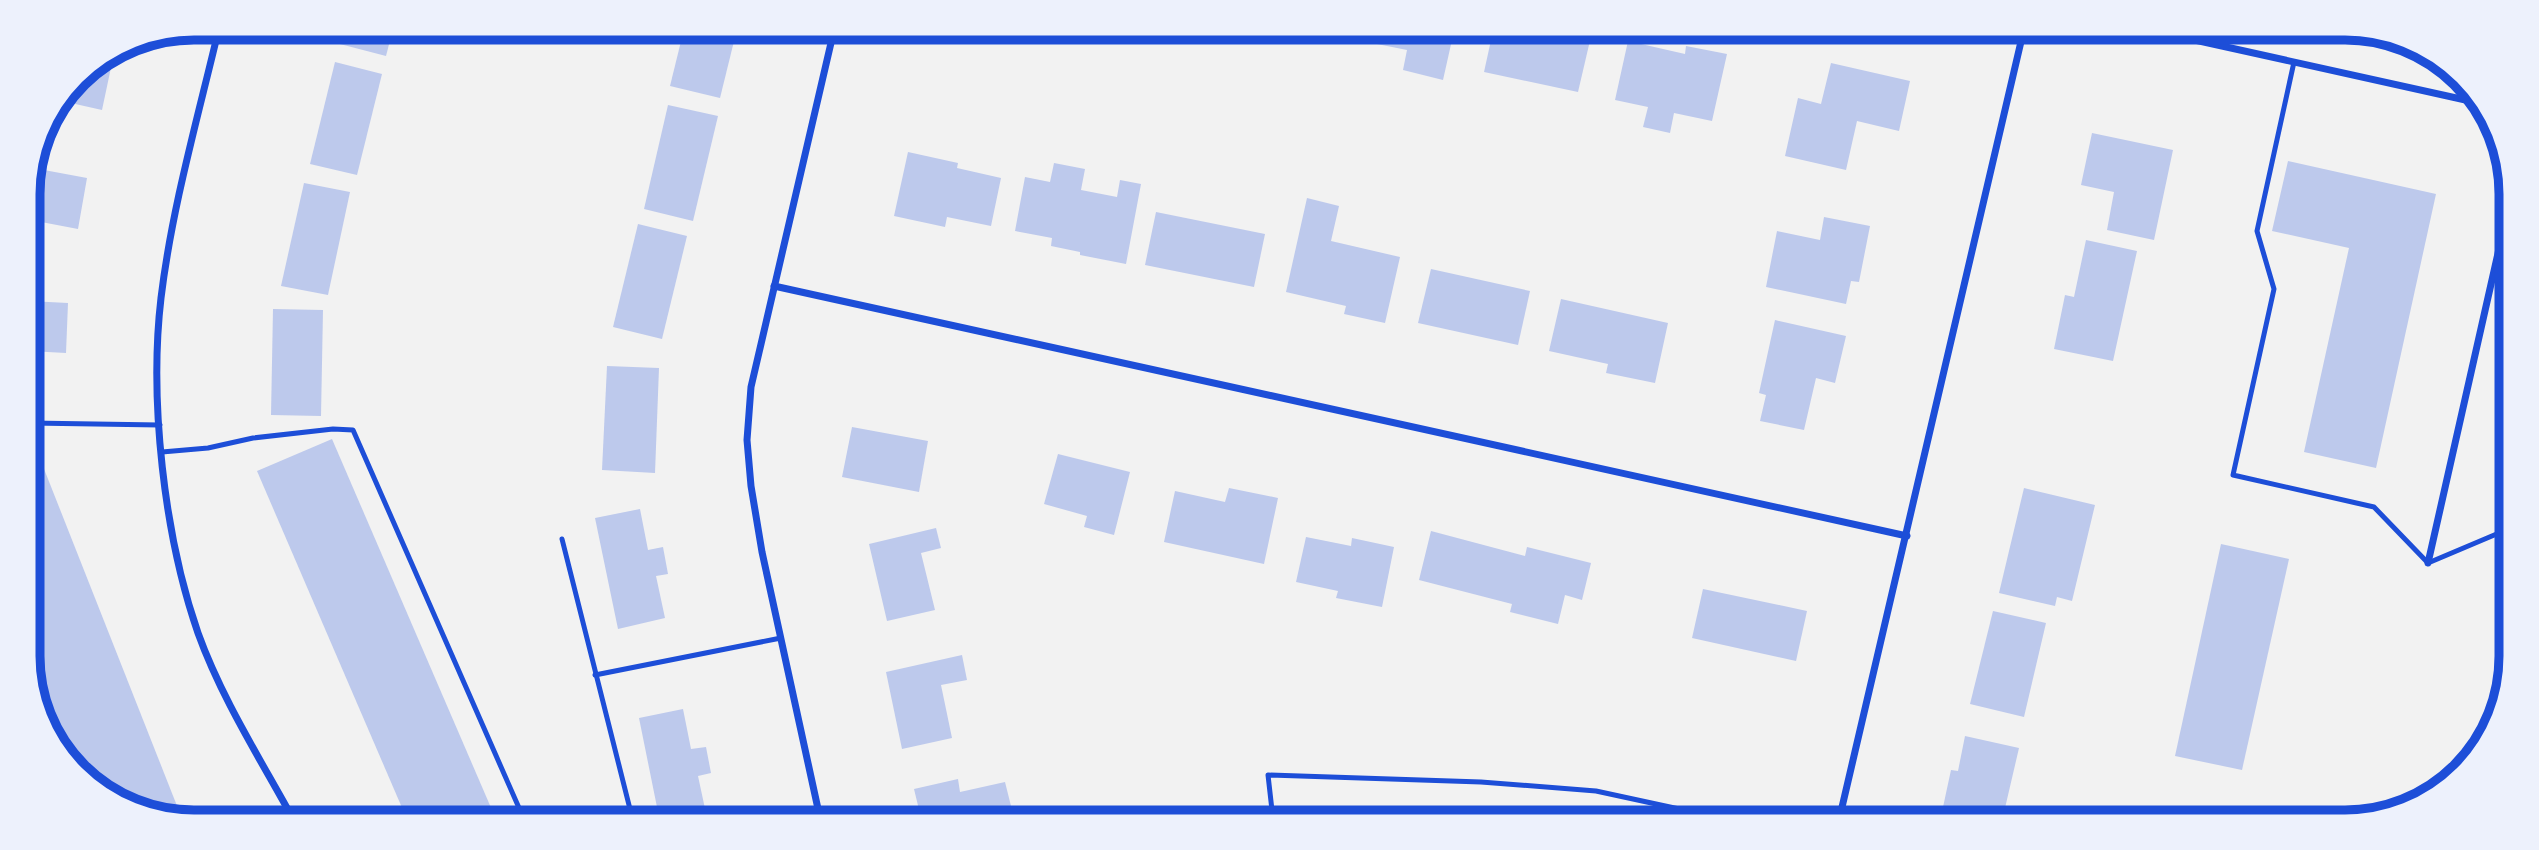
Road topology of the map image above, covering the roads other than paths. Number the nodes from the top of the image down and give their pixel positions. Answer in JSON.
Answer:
{"nodes":[{"id":1,"x":2021,"y":40,"type":"edge"},
{"id":2,"x":2195,"y":40,"type":"edge"},
{"id":3,"x":216,"y":41,"type":"edge"},
{"id":4,"x":831,"y":41,"type":"edge"},
{"id":5,"x":2294,"y":62,"type":"junction"},
{"id":6,"x":2466,"y":100,"type":"edge"},
{"id":7,"x":2499,"y":249,"type":"edge"},
{"id":8,"x":774,"y":286,"type":"junction"},
{"id":9,"x":40,"y":424,"type":"edge"},
{"id":10,"x":160,"y":425,"type":"junction"},
{"id":11,"x":162,"y":452,"type":"junction"},
{"id":12,"x":2499,"y":534,"type":"edge"},
{"id":13,"x":1907,"y":536,"type":"junction"},
{"id":14,"x":562,"y":539,"type":"dead end"},
{"id":15,"x":2428,"y":563,"type":"junction"},
{"id":16,"x":781,"y":638,"type":"junction"},
{"id":17,"x":595,"y":675,"type":"junction"},
{"id":18,"x":1681,"y":809,"type":"edge"},
{"id":19,"x":1842,"y":809,"type":"edge"},
{"id":20,"x":288,"y":810,"type":"edge"},
{"id":21,"x":520,"y":810,"type":"edge"},
{"id":22,"x":630,"y":810,"type":"edge"},
{"id":23,"x":818,"y":810,"type":"edge"},
{"id":24,"x":1272,"y":810,"type":"edge"}],
"edges":[{"from":1,"to":13,"type":"street"},
{"from":2,"to":5,"type":"street"},
{"from":3,"to":10,"type":"street"},
{"from":4,"to":8,"type":"street"},
{"from":5,"to":6,"type":"street"},
{"from":5,"to":15,"type":"lane"},
{"from":7,"to":15,"type":"street"},
{"from":8,"to":13,"type":"street"},
{"from":8,"to":16,"type":"street"},
{"from":9,"to":10,"type":"lane"},
{"from":10,"to":11,"type":"street"},
{"from":11,"to":20,"type":"street"},
{"from":11,"to":21,"type":"lane"},
{"from":12,"to":15,"type":"lane"},
{"from":13,"to":19,"type":"street"},
{"from":14,"to":17,"type":"lane"},
{"from":16,"to":17,"type":"lane"},
{"from":16,"to":23,"type":"street"},
{"from":17,"to":22,"type":"lane"},
{"from":18,"to":24,"type":"lane"}]}
